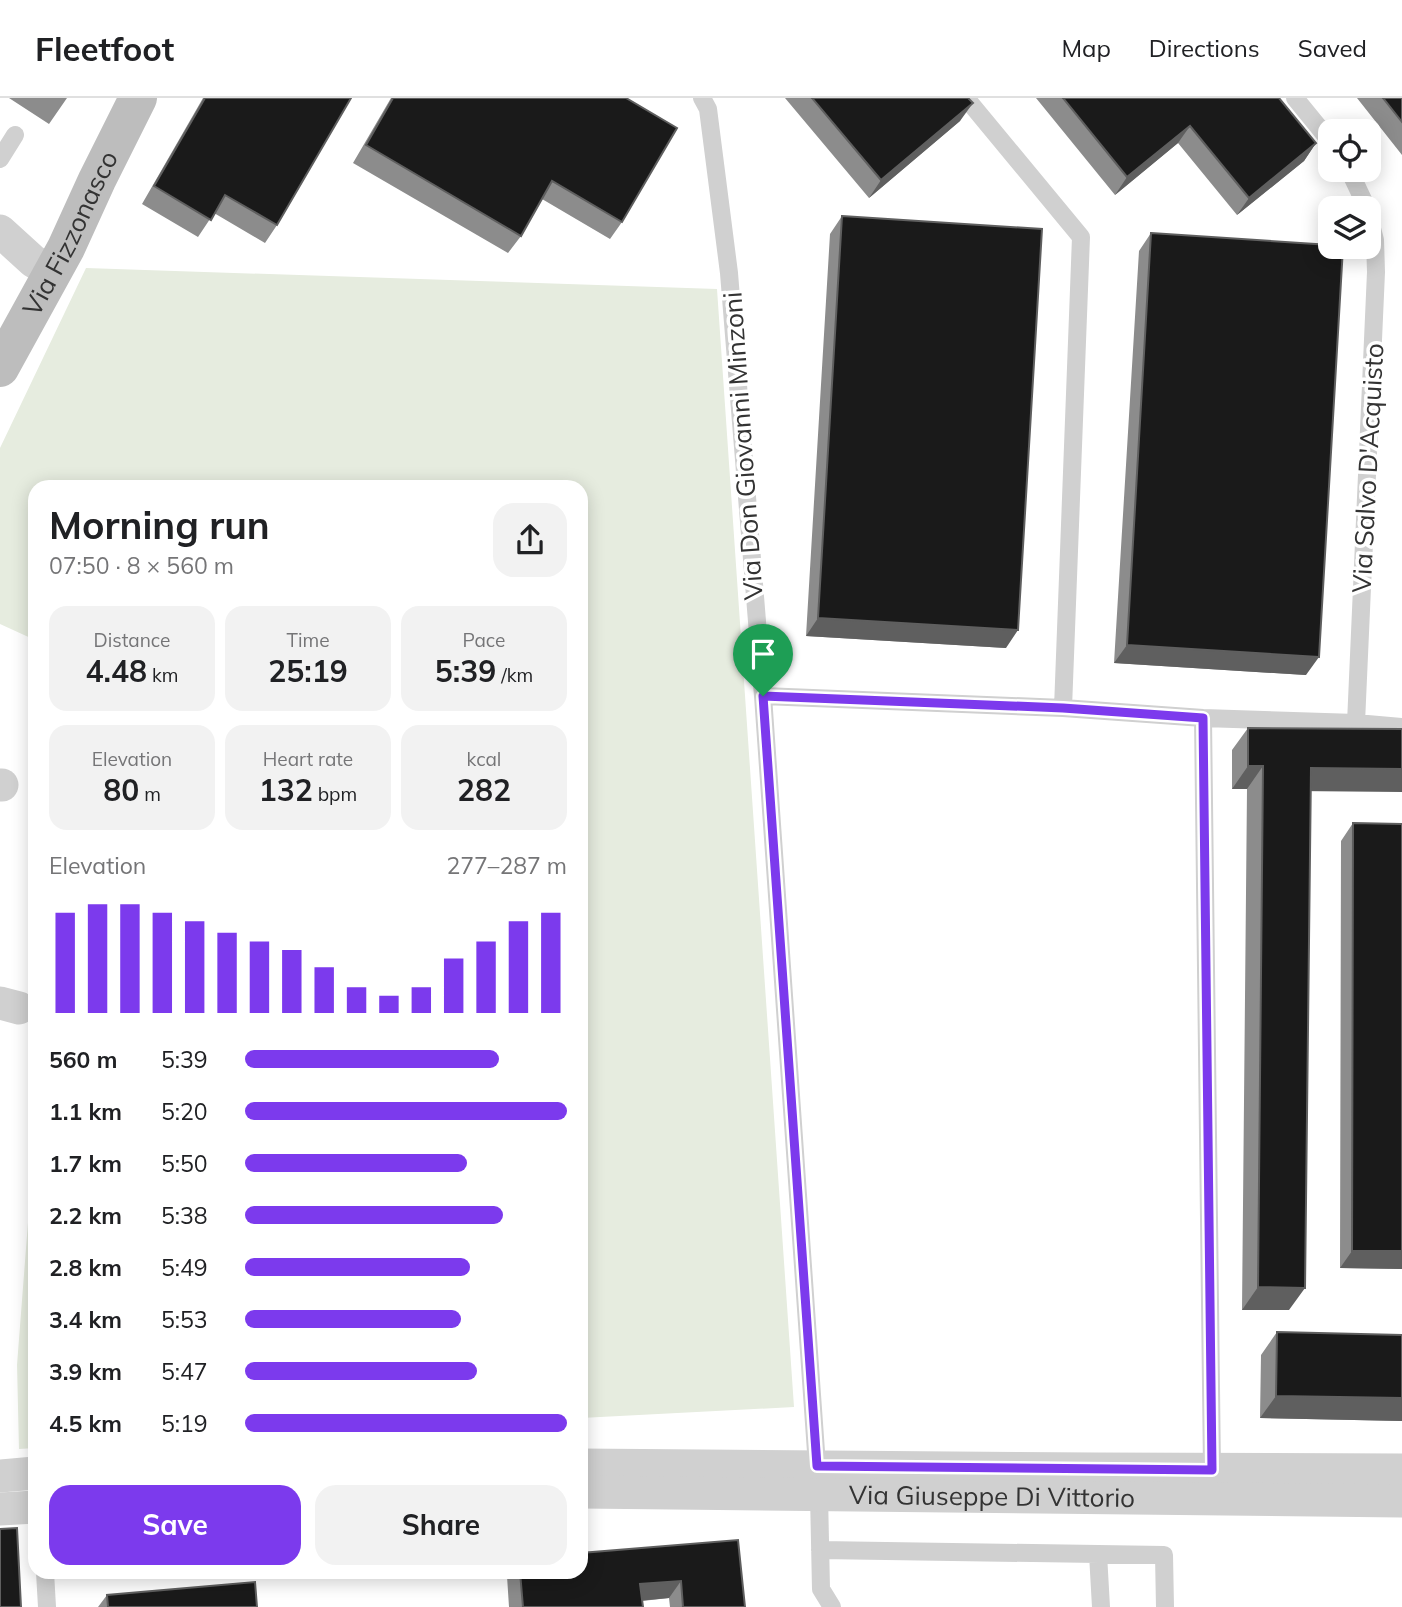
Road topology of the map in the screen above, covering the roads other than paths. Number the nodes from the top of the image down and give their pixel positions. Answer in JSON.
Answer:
{"nodes":[{"id":1,"x":138,"y":98,"type":"edge"},
{"id":2,"x":702,"y":98,"type":"edge"},
{"id":3,"x":966,"y":98,"type":"edge"},
{"id":4,"x":1295,"y":98,"type":"edge"},
{"id":5,"x":1318,"y":126,"type":"edge"},
{"id":6,"x":15,"y":135,"type":"dead end"},
{"id":7,"x":0,"y":159,"type":"edge"},
{"id":8,"x":0,"y":231,"type":"edge"},
{"id":9,"x":1376,"y":259,"type":"edge"},
{"id":10,"x":53,"y":273,"type":"junction"},
{"id":11,"x":0,"y":368,"type":"edge"},
{"id":12,"x":763,"y":696,"type":"junction"},
{"id":13,"x":1063,"y":708,"type":"junction"},
{"id":14,"x":1203,"y":718,"type":"junction"},
{"id":15,"x":1356,"y":723,"type":"junction"},
{"id":16,"x":1402,"y":727,"type":"edge"},
{"id":17,"x":588,"y":1465,"type":"edge"},
{"id":18,"x":1212,"y":1470,"type":"junction"},
{"id":19,"x":1402,"y":1470,"type":"edge"},
{"id":20,"x":28,"y":1474,"type":"edge"},
{"id":21,"x":0,"y":1476,"type":"edge"},
{"id":22,"x":818,"y":1480,"type":"junction"},
{"id":23,"x":588,"y":1492,"type":"edge"},
{"id":24,"x":1402,"y":1500,"type":"edge"},
{"id":25,"x":28,"y":1507,"type":"edge"},
{"id":26,"x":0,"y":1509,"type":"edge"},
{"id":27,"x":820,"y":1550,"type":"junction"},
{"id":28,"x":1098,"y":1554,"type":"junction"},
{"id":29,"x":45,"y":1579,"type":"edge"},
{"id":30,"x":47,"y":1607,"type":"edge"},
{"id":31,"x":832,"y":1607,"type":"edge"},
{"id":32,"x":1101,"y":1607,"type":"edge"},
{"id":33,"x":1165,"y":1607,"type":"edge"}],
"edges":[{"from":1,"to":10,"type":"main road","name":"Via Fizzonasco"},
{"from":2,"to":12,"type":"lane","name":"Via Don Giovanni Minzoni"},
{"from":3,"to":13,"type":"lane"},
{"from":4,"to":5,"type":"lane"},
{"from":6,"to":7,"type":"lane"},
{"from":8,"to":10,"type":"street"},
{"from":9,"to":15,"type":"lane","name":"Via Salvo D'Acquisto"},
{"from":10,"to":11,"type":"main road","name":"Via Fizzonasco"},
{"from":12,"to":13,"type":"lane"},
{"from":12,"to":22,"type":"lane","name":"Via Don Giovanni Minzoni"},
{"from":13,"to":14,"type":"lane"},
{"from":14,"to":15,"type":"lane"},
{"from":14,"to":18,"type":"lane"},
{"from":15,"to":16,"type":"lane"},
{"from":17,"to":22,"type":"street","name":"Via Giuseppe Di Vittorio"},
{"from":18,"to":19,"type":"street","name":"Via Giuseppe Di Vittorio"},
{"from":18,"to":22,"type":"street","name":"Via Giuseppe Di Vittorio"},
{"from":20,"to":21,"type":"street"},
{"from":22,"to":23,"type":"street","name":"Via Giuseppe Di Vittorio"},
{"from":22,"to":24,"type":"street","name":"Via Giuseppe Di Vittorio"},
{"from":22,"to":27,"type":"lane","name":"Via Don Giovanni Minzoni"},
{"from":25,"to":26,"type":"street"},
{"from":27,"to":28,"type":"lane"},
{"from":27,"to":31,"type":"lane","name":"Via Don Giovanni Minzoni"},
{"from":28,"to":32,"type":"lane"},
{"from":28,"to":33,"type":"lane"},
{"from":29,"to":30,"type":"lane"}]}
